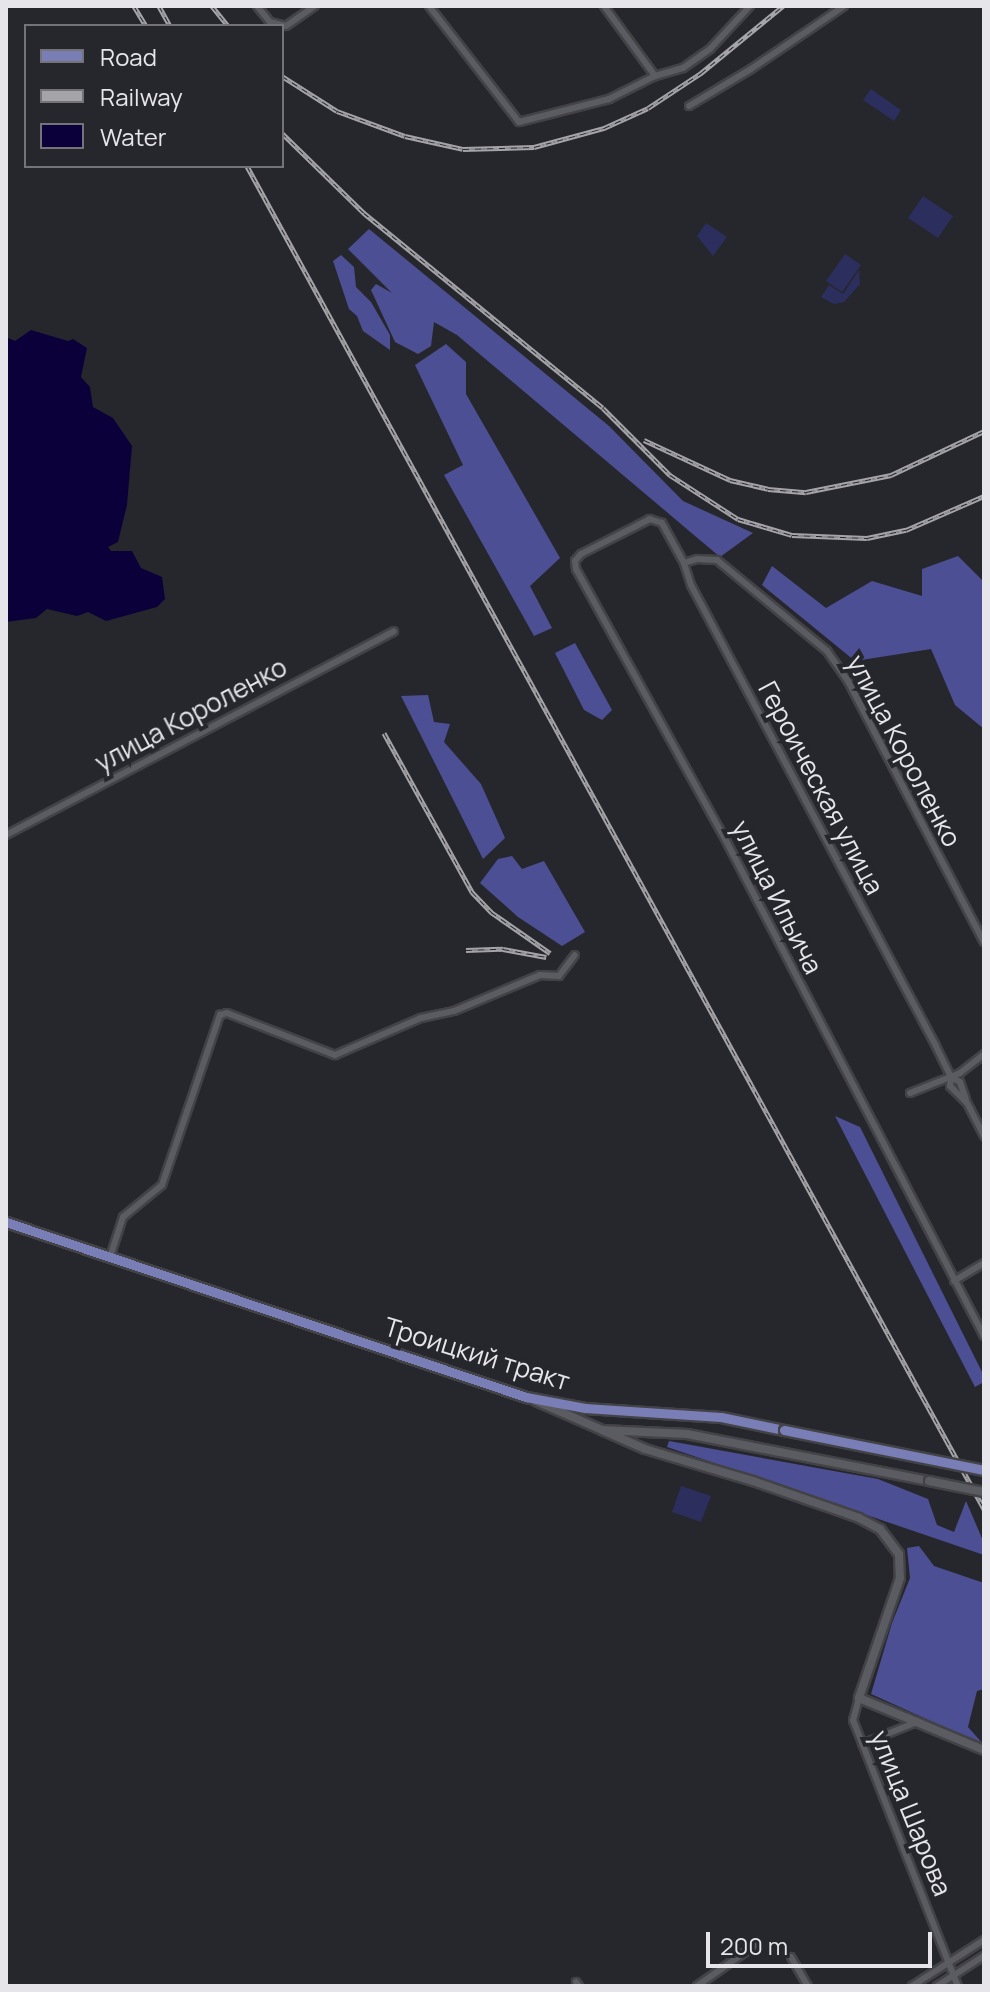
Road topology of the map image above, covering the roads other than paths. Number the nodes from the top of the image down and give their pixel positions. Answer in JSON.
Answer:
{"nodes":[{"id":1,"x":257,"y":6,"type":"edge"},
{"id":2,"x":315,"y":6,"type":"edge"},
{"id":3,"x":429,"y":6,"type":"edge"},
{"id":4,"x":604,"y":6,"type":"edge"},
{"id":5,"x":750,"y":6,"type":"edge"},
{"id":6,"x":844,"y":6,"type":"edge"},
{"id":7,"x":278,"y":24,"type":"edge"},
{"id":8,"x":284,"y":26,"type":"edge"},
{"id":9,"x":655,"y":76,"type":"junction"},
{"id":10,"x":689,"y":106,"type":"dead end"},
{"id":11,"x":656,"y":519,"type":"joint"},
{"id":12,"x":684,"y":563,"type":"junction"},
{"id":13,"x":394,"y":631,"type":"dead end"},
{"id":14,"x":6,"y":835,"type":"edge"},
{"id":15,"x":984,"y":942,"type":"edge"},
{"id":16,"x":575,"y":955,"type":"dead end"},
{"id":17,"x":984,"y":1054,"type":"edge"},
{"id":18,"x":951,"y":1077,"type":"junction"},
{"id":19,"x":910,"y":1093,"type":"dead end"},
{"id":20,"x":984,"y":1136,"type":"edge"},
{"id":21,"x":6,"y":1222,"type":"edge"},
{"id":22,"x":110,"y":1257,"type":"junction"},
{"id":23,"x":984,"y":1263,"type":"edge"},
{"id":24,"x":954,"y":1281,"type":"junction"},
{"id":25,"x":984,"y":1336,"type":"edge"},
{"id":26,"x":526,"y":1397,"type":"junction"},
{"id":27,"x":602,"y":1430,"type":"junction"},
{"id":28,"x":650,"y":1432,"type":"junction"},
{"id":29,"x":645,"y":1449,"type":"junction"},
{"id":30,"x":984,"y":1470,"type":"edge"},
{"id":31,"x":984,"y":1492,"type":"edge"},
{"id":32,"x":859,"y":1698,"type":"junction"},
{"id":33,"x":917,"y":1722,"type":"junction"},
{"id":34,"x":862,"y":1744,"type":"junction"},
{"id":35,"x":984,"y":1750,"type":"edge"},
{"id":36,"x":984,"y":1940,"type":"edge"},
{"id":37,"x":754,"y":1946,"type":"dead end"},
{"id":38,"x":984,"y":1956,"type":"edge"},
{"id":39,"x":791,"y":1957,"type":"dead end"},
{"id":40,"x":949,"y":1963,"type":"junction"},
{"id":41,"x":954,"y":1975,"type":"junction"},
{"id":42,"x":697,"y":1986,"type":"edge"},
{"id":43,"x":808,"y":1986,"type":"edge"},
{"id":44,"x":912,"y":1986,"type":"edge"},
{"id":45,"x":937,"y":1986,"type":"edge"},
{"id":46,"x":958,"y":1986,"type":"edge"}],
"edges":[{"from":1,"to":7,"type":"street"},
{"from":2,"to":8,"type":"street"},
{"from":3,"to":9,"type":"street"},
{"from":4,"to":9,"type":"street"},
{"from":5,"to":9,"type":"street"},
{"from":6,"to":10,"type":"street"},
{"from":11,"to":12,"type":"street","name":"Героическая улица"},
{"from":11,"to":24,"type":"street","name":"улица Ильича"},
{"from":12,"to":15,"type":"street","name":"улица Короленко"},
{"from":12,"to":18,"type":"street","name":"Героическая улица"},
{"from":13,"to":14,"type":"street","name":"улица Короленко"},
{"from":16,"to":22,"type":"street"},
{"from":17,"to":18,"type":"street"},
{"from":18,"to":19,"type":"street"},
{"from":18,"to":20,"type":"street","name":"Героическая улица"},
{"from":21,"to":22,"type":"main road","name":"Троицкий тракт"},
{"from":22,"to":26,"type":"main road","name":"Троицкий тракт"},
{"from":23,"to":24,"type":"street"},
{"from":24,"to":25,"type":"street","name":"улица Ильича"},
{"from":26,"to":27,"type":"street"},
{"from":26,"to":30,"type":"main road","name":"Троицкий тракт","bridge":true},
{"from":27,"to":28,"type":"street"},
{"from":27,"to":29,"type":"street"},
{"from":28,"to":29,"type":"street"},
{"from":28,"to":31,"type":"street","bridge":true},
{"from":29,"to":32,"type":"street"},
{"from":32,"to":33,"type":"street"},
{"from":32,"to":34,"type":"street","name":"улица Шарова"},
{"from":33,"to":34,"type":"street"},
{"from":33,"to":35,"type":"street"},
{"from":34,"to":40,"type":"street","name":"улица Шарова"},
{"from":36,"to":40,"type":"street"},
{"from":37,"to":42,"type":"street"},
{"from":38,"to":41,"type":"street"},
{"from":39,"to":43,"type":"street"},
{"from":40,"to":41,"type":"street","name":"улица Шарова"},
{"from":40,"to":44,"type":"street"},
{"from":41,"to":45,"type":"street"},
{"from":41,"to":46,"type":"street","name":"улица Шарова"}]}
